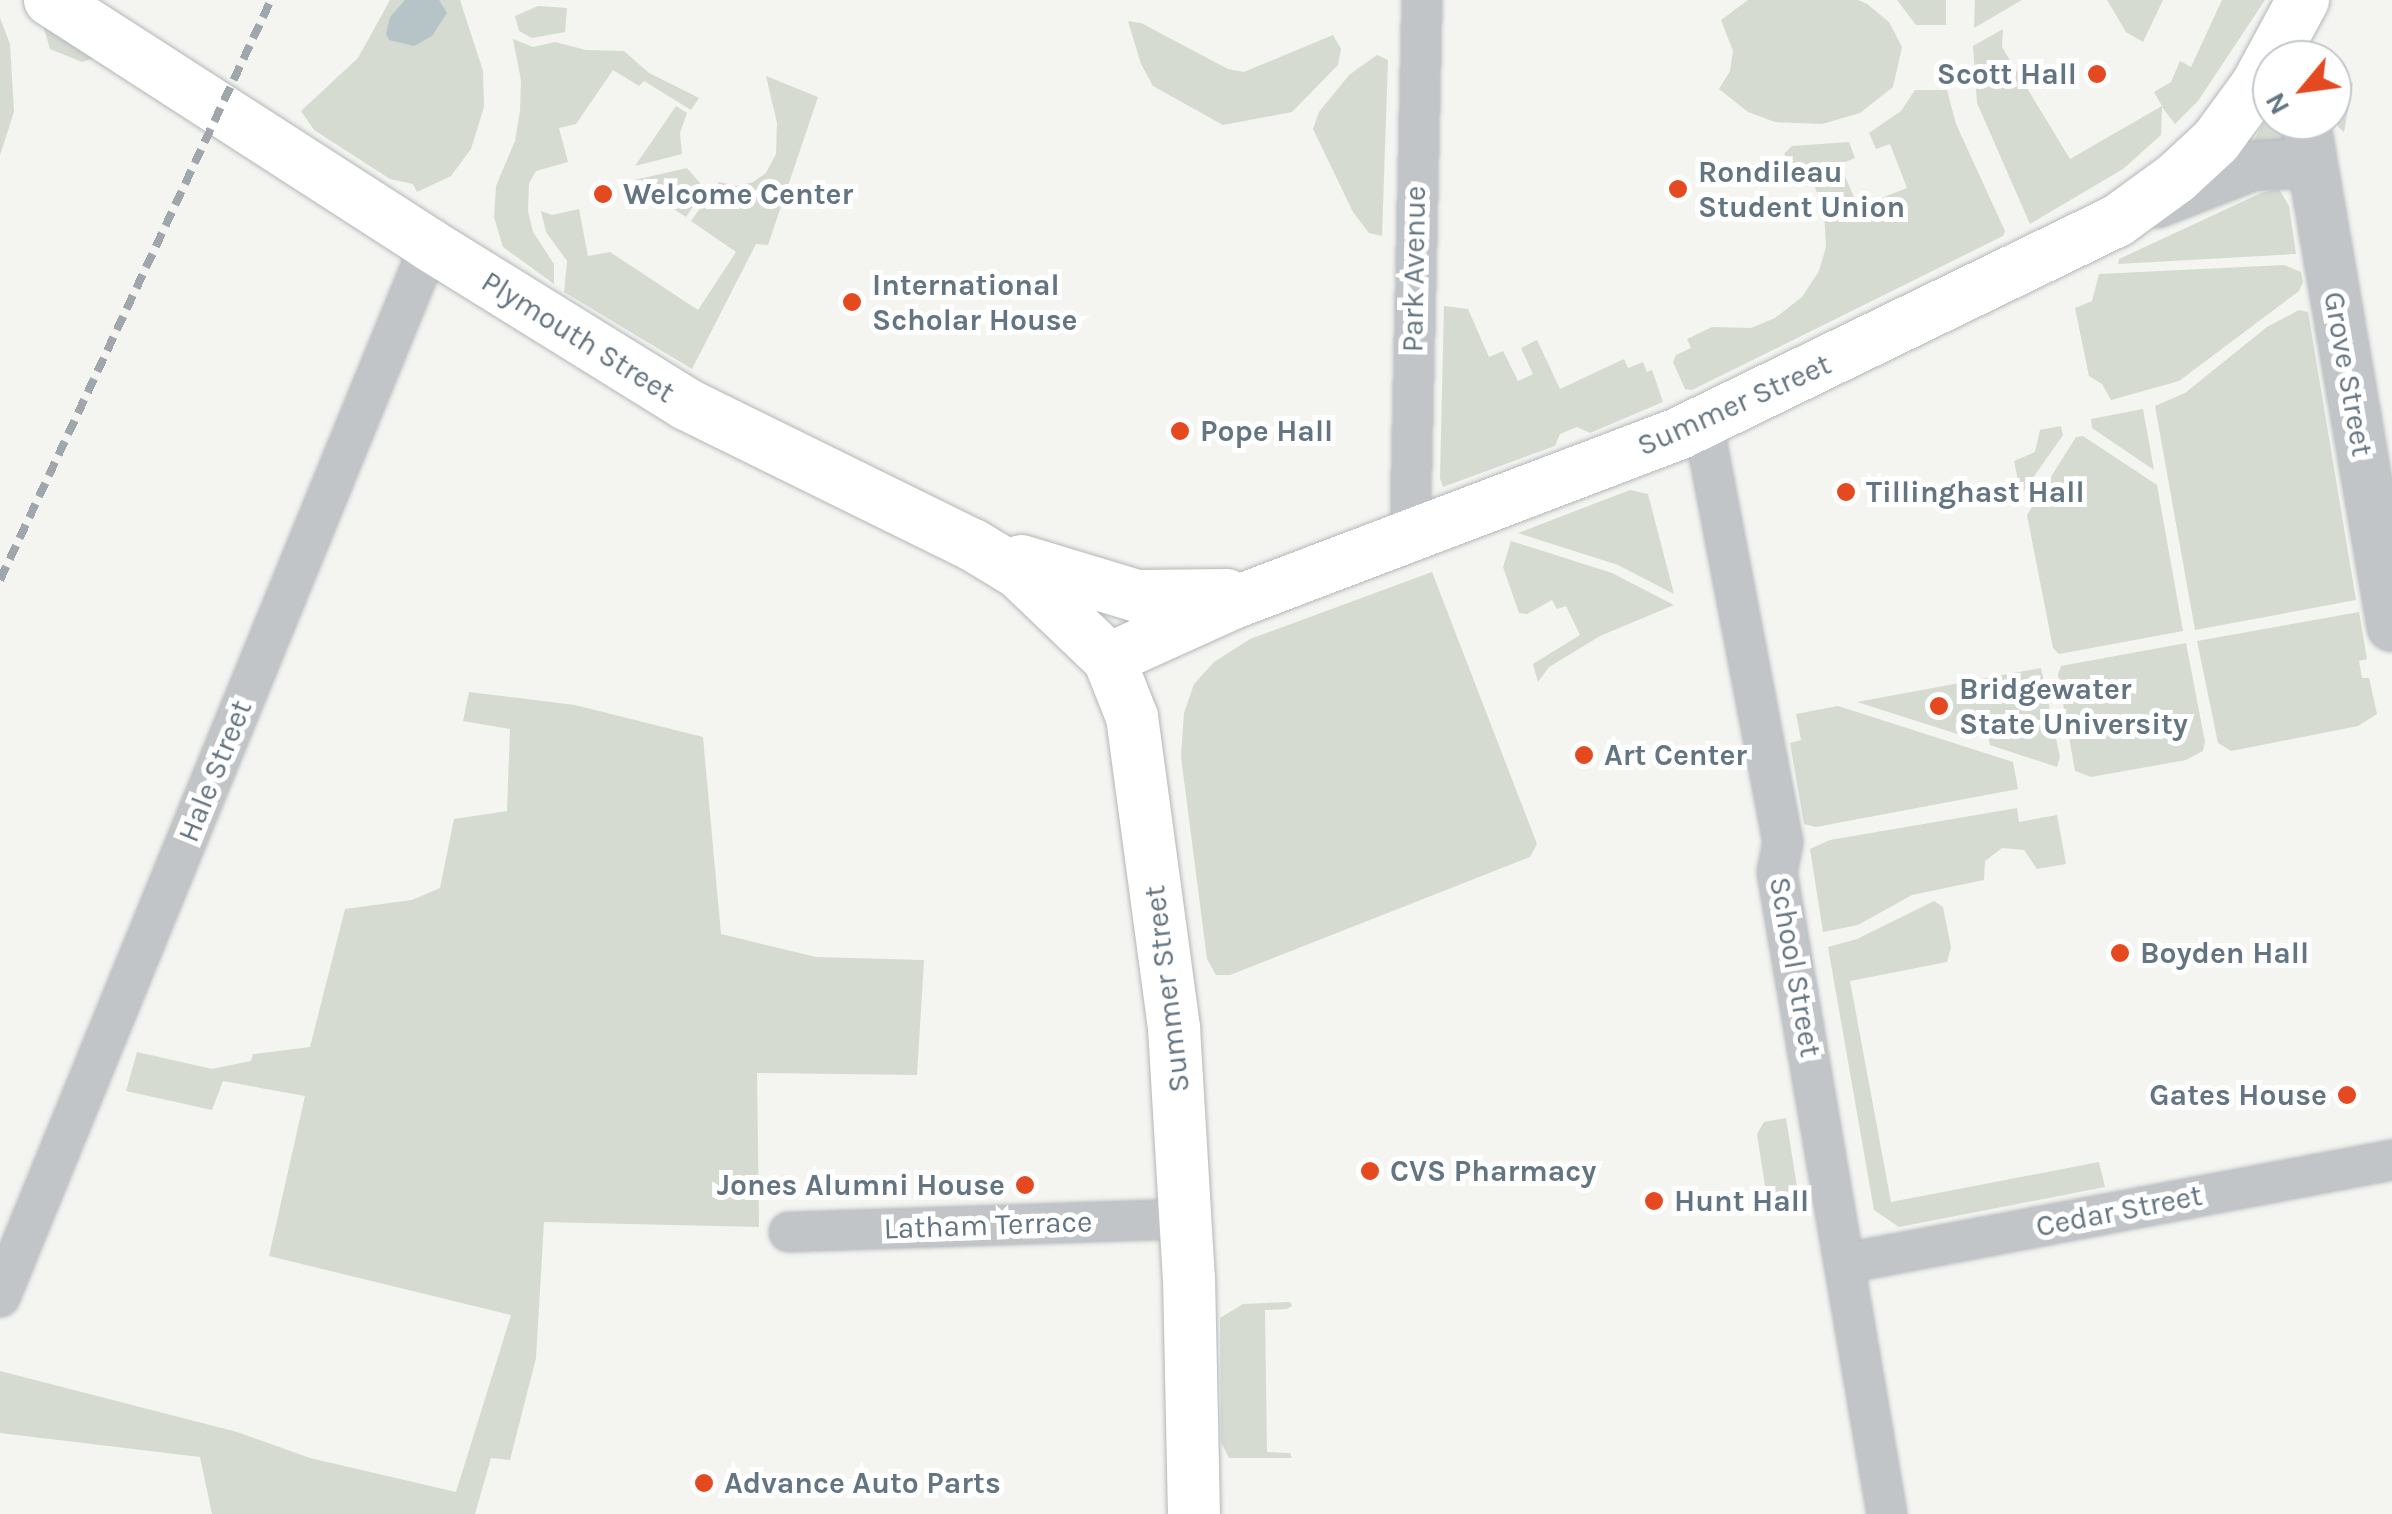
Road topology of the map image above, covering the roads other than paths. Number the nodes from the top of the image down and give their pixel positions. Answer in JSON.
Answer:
{"nodes":[{"id":1,"x":50,"y":0,"type":"edge"},
{"id":2,"x":1422,"y":0,"type":"edge"},
{"id":3,"x":2306,"y":0,"type":"edge"},
{"id":4,"x":2303,"y":40,"type":"edge"},
{"id":5,"x":2308,"y":141,"type":"edge"},
{"id":6,"x":2117,"y":221,"type":"junction"},
{"id":7,"x":430,"y":246,"type":"junction"},
{"id":8,"x":1704,"y":423,"type":"junction"},
{"id":9,"x":1410,"y":538,"type":"junction"},
{"id":10,"x":973,"y":545,"type":"junction"},
{"id":11,"x":1282,"y":584,"type":"junction"},
{"id":12,"x":2392,"y":627,"type":"edge"},
{"id":13,"x":1109,"y":659,"type":"junction"},
{"id":14,"x":2392,"y":1160,"type":"edge"},
{"id":15,"x":1186,"y":1219,"type":"junction"},
{"id":16,"x":789,"y":1232,"type":"dead end"},
{"id":17,"x":1846,"y":1263,"type":"junction"},
{"id":18,"x":0,"y":1297,"type":"edge"},
{"id":19,"x":1194,"y":1514,"type":"edge"},
{"id":20,"x":1888,"y":1514,"type":"edge"}],
"edges":[{"from":1,"to":7,"type":"main road","name":"Plymouth Street"},
{"from":2,"to":9,"type":"street","name":"Park Avenue"},
{"from":3,"to":4,"type":"street"},
{"from":3,"to":6,"type":"main road","name":"Summer Street"},
{"from":5,"to":6,"type":"street","name":"Summer Street"},
{"from":5,"to":12,"type":"street","name":"Grove Street"},
{"from":6,"to":8,"type":"main road","name":"Summer Street"},
{"from":7,"to":10,"type":"main road","name":"Plymouth Street"},
{"from":7,"to":18,"type":"street","name":"Hale Street"},
{"from":8,"to":9,"type":"main road","name":"Summer Street"},
{"from":8,"to":17,"type":"street","name":"School Street"},
{"from":9,"to":11,"type":"main road","name":"Summer Street"},
{"from":10,"to":11,"type":"main road","name":"Summer Street"},
{"from":10,"to":13,"type":"main road","name":"Plymouth Street"},
{"from":11,"to":13,"type":"main road","name":"Summer Street"},
{"from":13,"to":15,"type":"main road","name":"Summer Street"},
{"from":14,"to":17,"type":"street","name":"Cedar Street"},
{"from":15,"to":16,"type":"street","name":"Latham Terrace"},
{"from":15,"to":19,"type":"main road","name":"Summer Street"},
{"from":17,"to":20,"type":"street","name":"School Street"}]}
